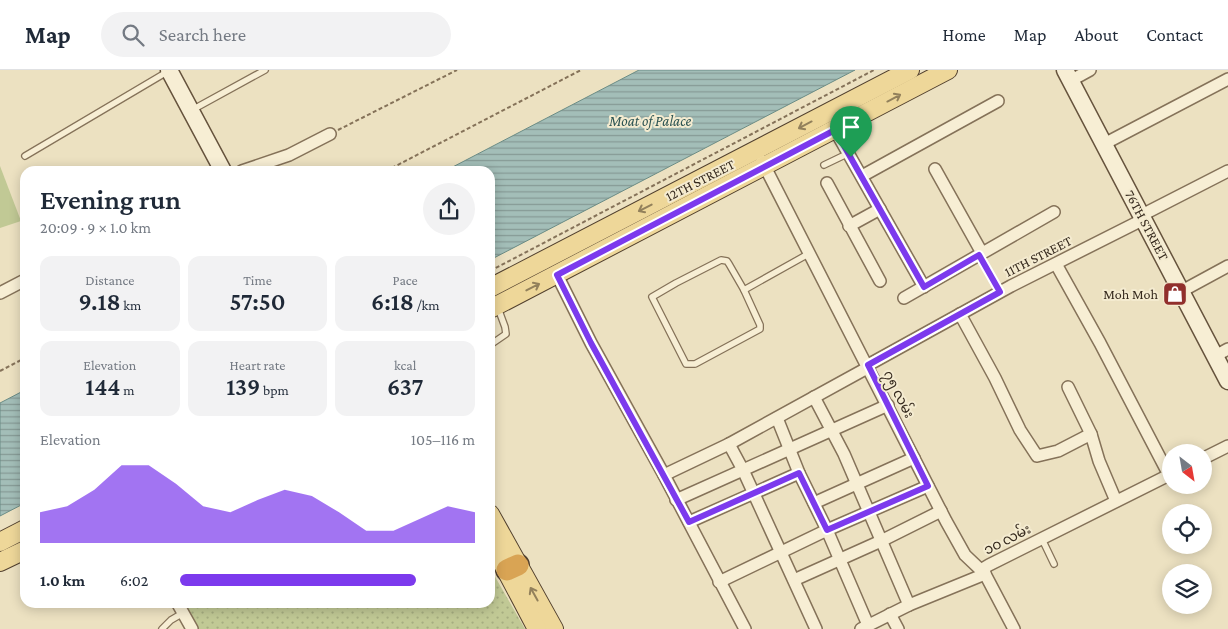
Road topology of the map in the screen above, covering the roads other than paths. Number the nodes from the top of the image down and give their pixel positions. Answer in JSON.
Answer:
{"nodes":[{"id":1,"x":169,"y":70,"type":"edge"},
{"id":2,"x":265,"y":70,"type":"edge"},
{"id":3,"x":910,"y":70,"type":"edge"},
{"id":4,"x":948,"y":70,"type":"edge"},
{"id":5,"x":1090,"y":70,"type":"edge"},
{"id":6,"x":1068,"y":75,"type":"edge"},
{"id":7,"x":1228,"y":79,"type":"edge"},
{"id":8,"x":998,"y":100,"type":"dead end"},
{"id":9,"x":190,"y":111,"type":"junction"},
{"id":10,"x":835,"y":130,"type":"junction"},
{"id":11,"x":330,"y":134,"type":"road end"},
{"id":12,"x":1104,"y":144,"type":"junction"},
{"id":13,"x":757,"y":151,"type":"junction"},
{"id":14,"x":849,"y":153,"type":"junction"},
{"id":15,"x":25,"y":156,"type":"dead end"},
{"id":16,"x":824,"y":165,"type":"dead end"},
{"id":17,"x":220,"y":166,"type":"edge"},
{"id":18,"x":256,"y":166,"type":"edge"},
{"id":19,"x":765,"y":167,"type":"junction"},
{"id":20,"x":935,"y":169,"type":"dead end"},
{"id":21,"x":1228,"y":171,"type":"edge"},
{"id":22,"x":862,"y":176,"type":"junction"},
{"id":23,"x":827,"y":184,"type":"dead end"},
{"id":24,"x":880,"y":209,"type":"junction"},
{"id":25,"x":1054,"y":212,"type":"dead end"},
{"id":26,"x":1143,"y":217,"type":"junction"},
{"id":27,"x":849,"y":226,"type":"junction"},
{"id":28,"x":810,"y":253,"type":"junction"},
{"id":29,"x":980,"y":254,"type":"junction"},
{"id":30,"x":1056,"y":264,"type":"junction"},
{"id":31,"x":1228,"y":266,"type":"edge"},
{"id":32,"x":557,"y":275,"type":"junction"},
{"id":33,"x":880,"y":281,"type":"dead end"},
{"id":34,"x":20,"y":283,"type":"edge"},
{"id":35,"x":495,"y":285,"type":"edge"},
{"id":36,"x":924,"y":287,"type":"junction"},
{"id":37,"x":744,"y":290,"type":"junction"},
{"id":38,"x":1182,"y":292,"type":"junction"},
{"id":39,"x":0,"y":293,"type":"edge"},
{"id":40,"x":904,"y":298,"type":"dead end"},
{"id":41,"x":495,"y":307,"type":"edge"},
{"id":42,"x":495,"y":311,"type":"edge"},
{"id":43,"x":960,"y":314,"type":"junction"},
{"id":44,"x":495,"y":342,"type":"edge"},
{"id":45,"x":1222,"y":353,"type":"edge"},
{"id":46,"x":868,"y":366,"type":"junction"},
{"id":47,"x":1228,"y":382,"type":"edge"},
{"id":48,"x":1068,"y":387,"type":"dead end"},
{"id":49,"x":814,"y":397,"type":"junction"},
{"id":50,"x":888,"y":405,"type":"junction"},
{"id":51,"x":777,"y":418,"type":"junction"},
{"id":52,"x":832,"y":430,"type":"junction"},
{"id":53,"x":1091,"y":434,"type":"junction"},
{"id":54,"x":729,"y":444,"type":"junction"},
{"id":55,"x":1228,"y":446,"type":"edge"},
{"id":56,"x":790,"y":449,"type":"junction"},
{"id":57,"x":1212,"y":454,"type":"edge"},
{"id":58,"x":914,"y":458,"type":"junction"},
{"id":59,"x":1162,"y":460,"type":"edge"},
{"id":60,"x":743,"y":470,"type":"junction"},
{"id":61,"x":799,"y":473,"type":"junction"},
{"id":62,"x":664,"y":475,"type":"junction"},
{"id":63,"x":1162,"y":479,"type":"edge"},
{"id":64,"x":856,"y":484,"type":"junction"},
{"id":65,"x":928,"y":486,"type":"junction"},
{"id":66,"x":754,"y":494,"type":"junction"},
{"id":67,"x":676,"y":500,"type":"junction"},
{"id":68,"x":1116,"y":501,"type":"junction"},
{"id":69,"x":814,"y":503,"type":"junction"},
{"id":70,"x":941,"y":511,"type":"junction"},
{"id":71,"x":868,"y":512,"type":"junction"},
{"id":72,"x":689,"y":522,"type":"junction"},
{"id":73,"x":495,"y":526,"type":"edge"},
{"id":74,"x":827,"y":530,"type":"junction"},
{"id":75,"x":20,"y":532,"type":"edge"},
{"id":76,"x":1042,"y":538,"type":"junction"},
{"id":77,"x":882,"y":541,"type":"junction"},
{"id":78,"x":0,"y":542,"type":"edge"},
{"id":79,"x":495,"y":546,"type":"edge"},
{"id":80,"x":20,"y":552,"type":"edge"},
{"id":81,"x":781,"y":552,"type":"junction"},
{"id":82,"x":840,"y":560,"type":"junction"},
{"id":83,"x":0,"y":562,"type":"edge"},
{"id":84,"x":1054,"y":564,"type":"dead end"},
{"id":85,"x":512,"y":568,"type":"junction"},
{"id":86,"x":985,"y":574,"type":"junction"},
{"id":87,"x":794,"y":580,"type":"junction"},
{"id":88,"x":719,"y":582,"type":"junction"},
{"id":89,"x":909,"y":605,"type":"junction"},
{"id":90,"x":181,"y":608,"type":"edge"},
{"id":91,"x":890,"y":614,"type":"junction"},
{"id":92,"x":865,"y":627,"type":"edge"},
{"id":93,"x":547,"y":628,"type":"edge"},
{"id":94,"x":162,"y":629,"type":"edge"},
{"id":95,"x":192,"y":629,"type":"edge"},
{"id":96,"x":745,"y":629,"type":"edge"},
{"id":97,"x":816,"y":629,"type":"edge"},
{"id":98,"x":898,"y":629,"type":"edge"},
{"id":99,"x":1014,"y":629,"type":"edge"}],
"edges":[{"from":1,"to":9,"type":"street"},
{"from":1,"to":15,"type":"lane"},
{"from":2,"to":9,"type":"lane"},
{"from":3,"to":13,"type":"main road","name":"12TH STREET","one_way":true},
{"from":10,"to":4,"type":"main road","name":"12TH STREET","one_way":true},
{"from":5,"to":6,"type":"street"},
{"from":6,"to":12,"type":"street","name":"76TH STREET"},
{"from":7,"to":12,"type":"street"},
{"from":8,"to":22,"type":"street"},
{"from":9,"to":17,"type":"street"},
{"from":10,"to":14,"type":"street"},
{"from":10,"to":19,"type":"main road","name":"12TH STREET"},
{"from":11,"to":18,"type":"street"},
{"from":12,"to":26,"type":"street","name":"76TH STREET"},
{"from":13,"to":19,"type":"street","name":"၇၅ လမ်း"},
{"from":13,"to":35,"type":"main road","name":"12TH STREET","one_way":true},
{"from":14,"to":16,"type":"lane"},
{"from":14,"to":22,"type":"street"},
{"from":19,"to":28,"type":"street","name":"၇၅ လမ်း"},
{"from":19,"to":32,"type":"main road","name":"12TH STREET"},
{"from":20,"to":29,"type":"street"},
{"from":21,"to":26,"type":"street","name":"11TH STREET"},
{"from":22,"to":24,"type":"street"},
{"from":23,"to":27,"type":"street"},
{"from":24,"to":27,"type":"street"},
{"from":24,"to":36,"type":"street"},
{"from":25,"to":29,"type":"street"},
{"from":26,"to":30,"type":"street","name":"11TH STREET"},
{"from":26,"to":38,"type":"street","name":"76TH STREET"},
{"from":27,"to":33,"type":"street"},
{"from":28,"to":37,"type":"lane"},
{"from":28,"to":46,"type":"street","name":"၇၅ လမ်း"},
{"from":29,"to":36,"type":"street"},
{"from":30,"to":43,"type":"street","name":"11TH STREET"},
{"from":30,"to":59,"type":"street"},
{"from":31,"to":38,"type":"street"},
{"from":41,"to":32,"type":"main road","name":"12TH STREET","one_way":true},
{"from":32,"to":62,"type":"street"},
{"from":34,"to":39,"type":"street"},
{"from":36,"to":40,"type":"street"},
{"from":37,"to":37,"type":"lane"},
{"from":38,"to":45,"type":"street","name":"76TH STREET"},
{"from":42,"to":44,"type":"lane"},
{"from":43,"to":46,"type":"street","name":"11TH STREET"},
{"from":43,"to":53,"type":"street"},
{"from":45,"to":47,"type":"street","name":"76TH STREET"},
{"from":46,"to":49,"type":"street","name":"11TH STREET"},
{"from":46,"to":50,"type":"street","name":"၇၅ လမ်း"},
{"from":48,"to":53,"type":"street"},
{"from":49,"to":51,"type":"street","name":"11TH STREET"},
{"from":49,"to":52,"type":"street"},
{"from":50,"to":52,"type":"street"},
{"from":50,"to":58,"type":"street","name":"၇၅ လမ်း"},
{"from":51,"to":54,"type":"street","name":"11TH STREET"},
{"from":51,"to":56,"type":"street"},
{"from":52,"to":56,"type":"street"},
{"from":52,"to":64,"type":"street"},
{"from":53,"to":68,"type":"street"},
{"from":54,"to":60,"type":"street"},
{"from":54,"to":62,"type":"street","name":"11TH STREET"},
{"from":55,"to":57,"type":"street"},
{"from":56,"to":60,"type":"street"},
{"from":56,"to":61,"type":"street"},
{"from":58,"to":64,"type":"street"},
{"from":58,"to":65,"type":"street","name":"၇၅ လမ်း"},
{"from":60,"to":66,"type":"street"},
{"from":60,"to":67,"type":"street"},
{"from":61,"to":66,"type":"street"},
{"from":61,"to":69,"type":"street"},
{"from":62,"to":67,"type":"street"},
{"from":63,"to":68,"type":"street","name":"၁၀ လမ်း"},
{"from":64,"to":69,"type":"street"},
{"from":64,"to":71,"type":"street"},
{"from":65,"to":70,"type":"street","name":"၇၅ လမ်း"},
{"from":65,"to":71,"type":"street"},
{"from":66,"to":72,"type":"street"},
{"from":66,"to":81,"type":"street"},
{"from":67,"to":72,"type":"street"},
{"from":68,"to":76,"type":"street","name":"၁၀ လမ်း"},
{"from":69,"to":74,"type":"street"},
{"from":70,"to":77,"type":"street"},
{"from":70,"to":86,"type":"street","name":"၇၅ လမ်း"},
{"from":71,"to":74,"type":"street"},
{"from":71,"to":77,"type":"street"},
{"from":72,"to":88,"type":"street"},
{"from":73,"to":85,"type":"main road"},
{"from":74,"to":81,"type":"street"},
{"from":74,"to":82,"type":"street"},
{"from":75,"to":78,"type":"main road"},
{"from":76,"to":84,"type":"lane"},
{"from":76,"to":86,"type":"street","name":"၁၀ လမ်း"},
{"from":77,"to":82,"type":"street"},
{"from":77,"to":89,"type":"street"},
{"from":79,"to":85,"type":"main road"},
{"from":80,"to":83,"type":"main road"},
{"from":81,"to":87,"type":"street"},
{"from":81,"to":88,"type":"street"},
{"from":82,"to":87,"type":"street"},
{"from":82,"to":92,"type":"street"},
{"from":85,"to":93,"type":"main road"},
{"from":86,"to":89,"type":"street","name":"၁၀ လမ်း"},
{"from":86,"to":99,"type":"street","name":"၇၅ လမ်း"},
{"from":87,"to":97,"type":"street"},
{"from":88,"to":96,"type":"street"},
{"from":89,"to":91,"type":"street","name":"၁၀ လမ်း"},
{"from":90,"to":94,"type":"lane"},
{"from":90,"to":95,"type":"street"},
{"from":91,"to":92,"type":"street","name":"၁၀ လမ်း"},
{"from":91,"to":98,"type":"street"}]}
